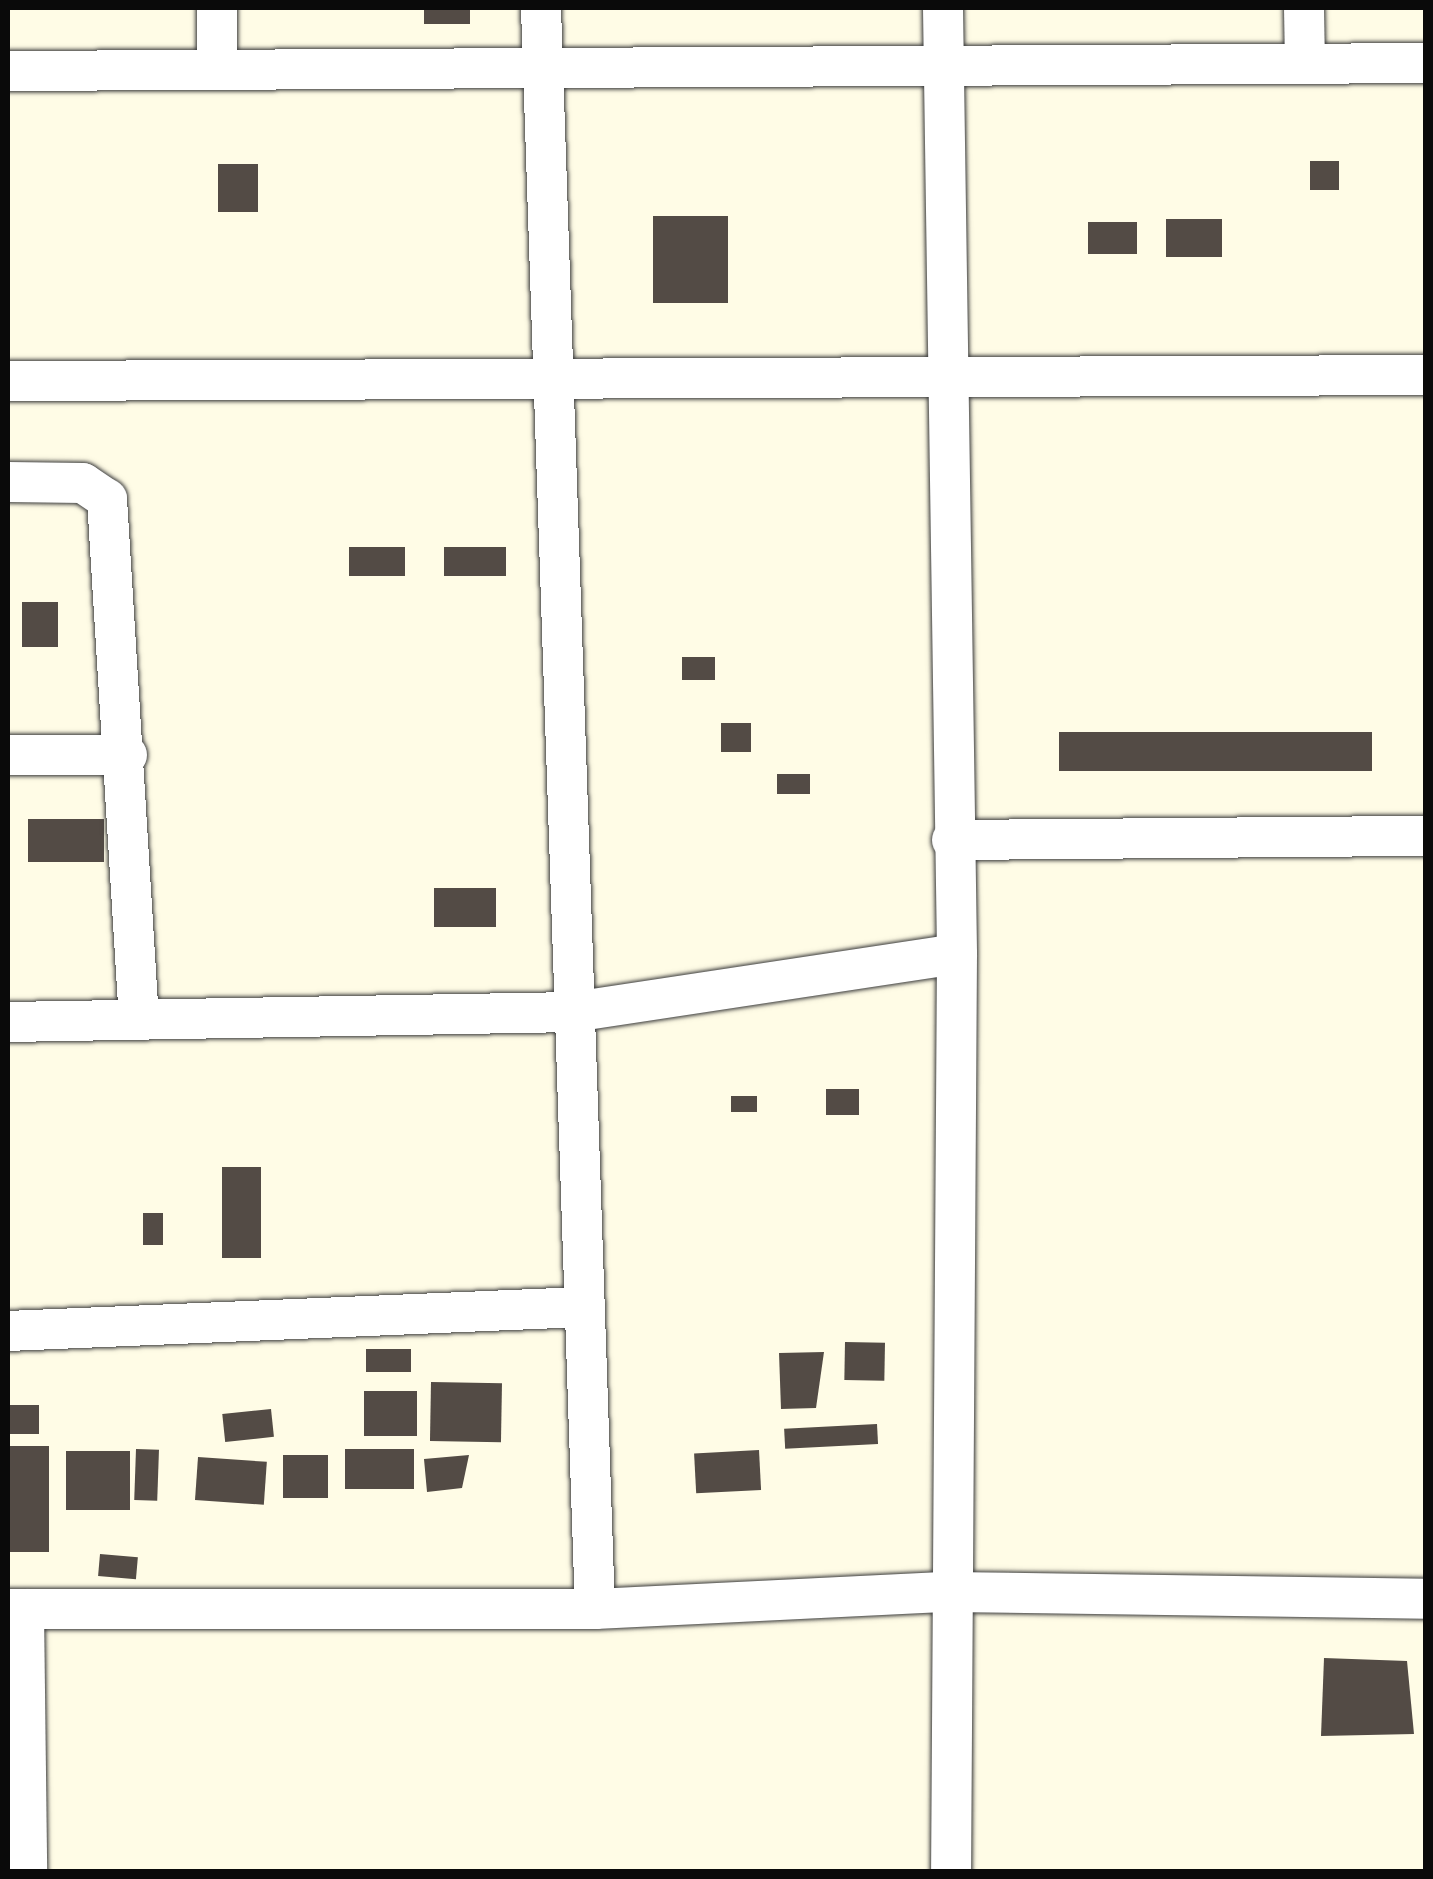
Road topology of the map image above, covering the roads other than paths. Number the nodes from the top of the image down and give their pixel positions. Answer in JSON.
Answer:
{"nodes":[{"id":1,"x":217,"y":8,"type":"edge"},
{"id":2,"x":541,"y":8,"type":"edge"},
{"id":3,"x":943,"y":8,"type":"edge"},
{"id":4,"x":1304,"y":8,"type":"edge"},
{"id":5,"x":1305,"y":63,"type":"junction"},
{"id":6,"x":1426,"y":63,"type":"edge"},
{"id":7,"x":540,"y":68,"type":"junction"},
{"id":8,"x":946,"y":68,"type":"junction"},
{"id":9,"x":218,"y":70,"type":"junction"},
{"id":10,"x":8,"y":71,"type":"edge"},
{"id":11,"x":1426,"y":375,"type":"edge"},
{"id":12,"x":947,"y":378,"type":"junction"},
{"id":13,"x":8,"y":381,"type":"edge"},
{"id":14,"x":552,"y":384,"type":"junction"},
{"id":15,"x":8,"y":482,"type":"edge"},
{"id":16,"x":8,"y":755,"type":"edge"},
{"id":17,"x":126,"y":755,"type":"junction"},
{"id":18,"x":1426,"y":836,"type":"edge"},
{"id":19,"x":952,"y":840,"type":"junction"},
{"id":20,"x":957,"y":954,"type":"junction"},
{"id":21,"x":573,"y":1012,"type":"junction"},
{"id":22,"x":140,"y":1020,"type":"junction"},
{"id":23,"x":8,"y":1022,"type":"edge"},
{"id":24,"x":583,"y":1307,"type":"junction"},
{"id":25,"x":8,"y":1331,"type":"edge"},
{"id":26,"x":948,"y":1592,"type":"junction"},
{"id":27,"x":1426,"y":1599,"type":"edge"},
{"id":28,"x":16,"y":1609,"type":"edge"},
{"id":29,"x":595,"y":1609,"type":"junction"},
{"id":30,"x":27,"y":1872,"type":"edge"},
{"id":31,"x":951,"y":1872,"type":"edge"}],
"edges":[{"from":1,"to":9,"type":"street"},
{"from":2,"to":7,"type":"street"},
{"from":3,"to":8,"type":"street"},
{"from":4,"to":5,"type":"street"},
{"from":5,"to":6,"type":"street"},
{"from":5,"to":8,"type":"street"},
{"from":7,"to":8,"type":"street"},
{"from":7,"to":9,"type":"street"},
{"from":7,"to":14,"type":"street"},
{"from":8,"to":12,"type":"street"},
{"from":9,"to":10,"type":"street"},
{"from":11,"to":12,"type":"street"},
{"from":12,"to":14,"type":"street"},
{"from":12,"to":19,"type":"street"},
{"from":13,"to":14,"type":"street"},
{"from":14,"to":21,"type":"street"},
{"from":15,"to":17,"type":"street"},
{"from":16,"to":17,"type":"street"},
{"from":17,"to":22,"type":"street"},
{"from":18,"to":19,"type":"street"},
{"from":19,"to":20,"type":"street"},
{"from":20,"to":21,"type":"street"},
{"from":20,"to":26,"type":"street"},
{"from":21,"to":22,"type":"street"},
{"from":21,"to":24,"type":"street"},
{"from":22,"to":23,"type":"street"},
{"from":24,"to":25,"type":"street"},
{"from":24,"to":29,"type":"street"},
{"from":26,"to":27,"type":"street"},
{"from":26,"to":29,"type":"street"},
{"from":26,"to":31,"type":"street"},
{"from":28,"to":29,"type":"street"},
{"from":28,"to":30,"type":"street"}]}
